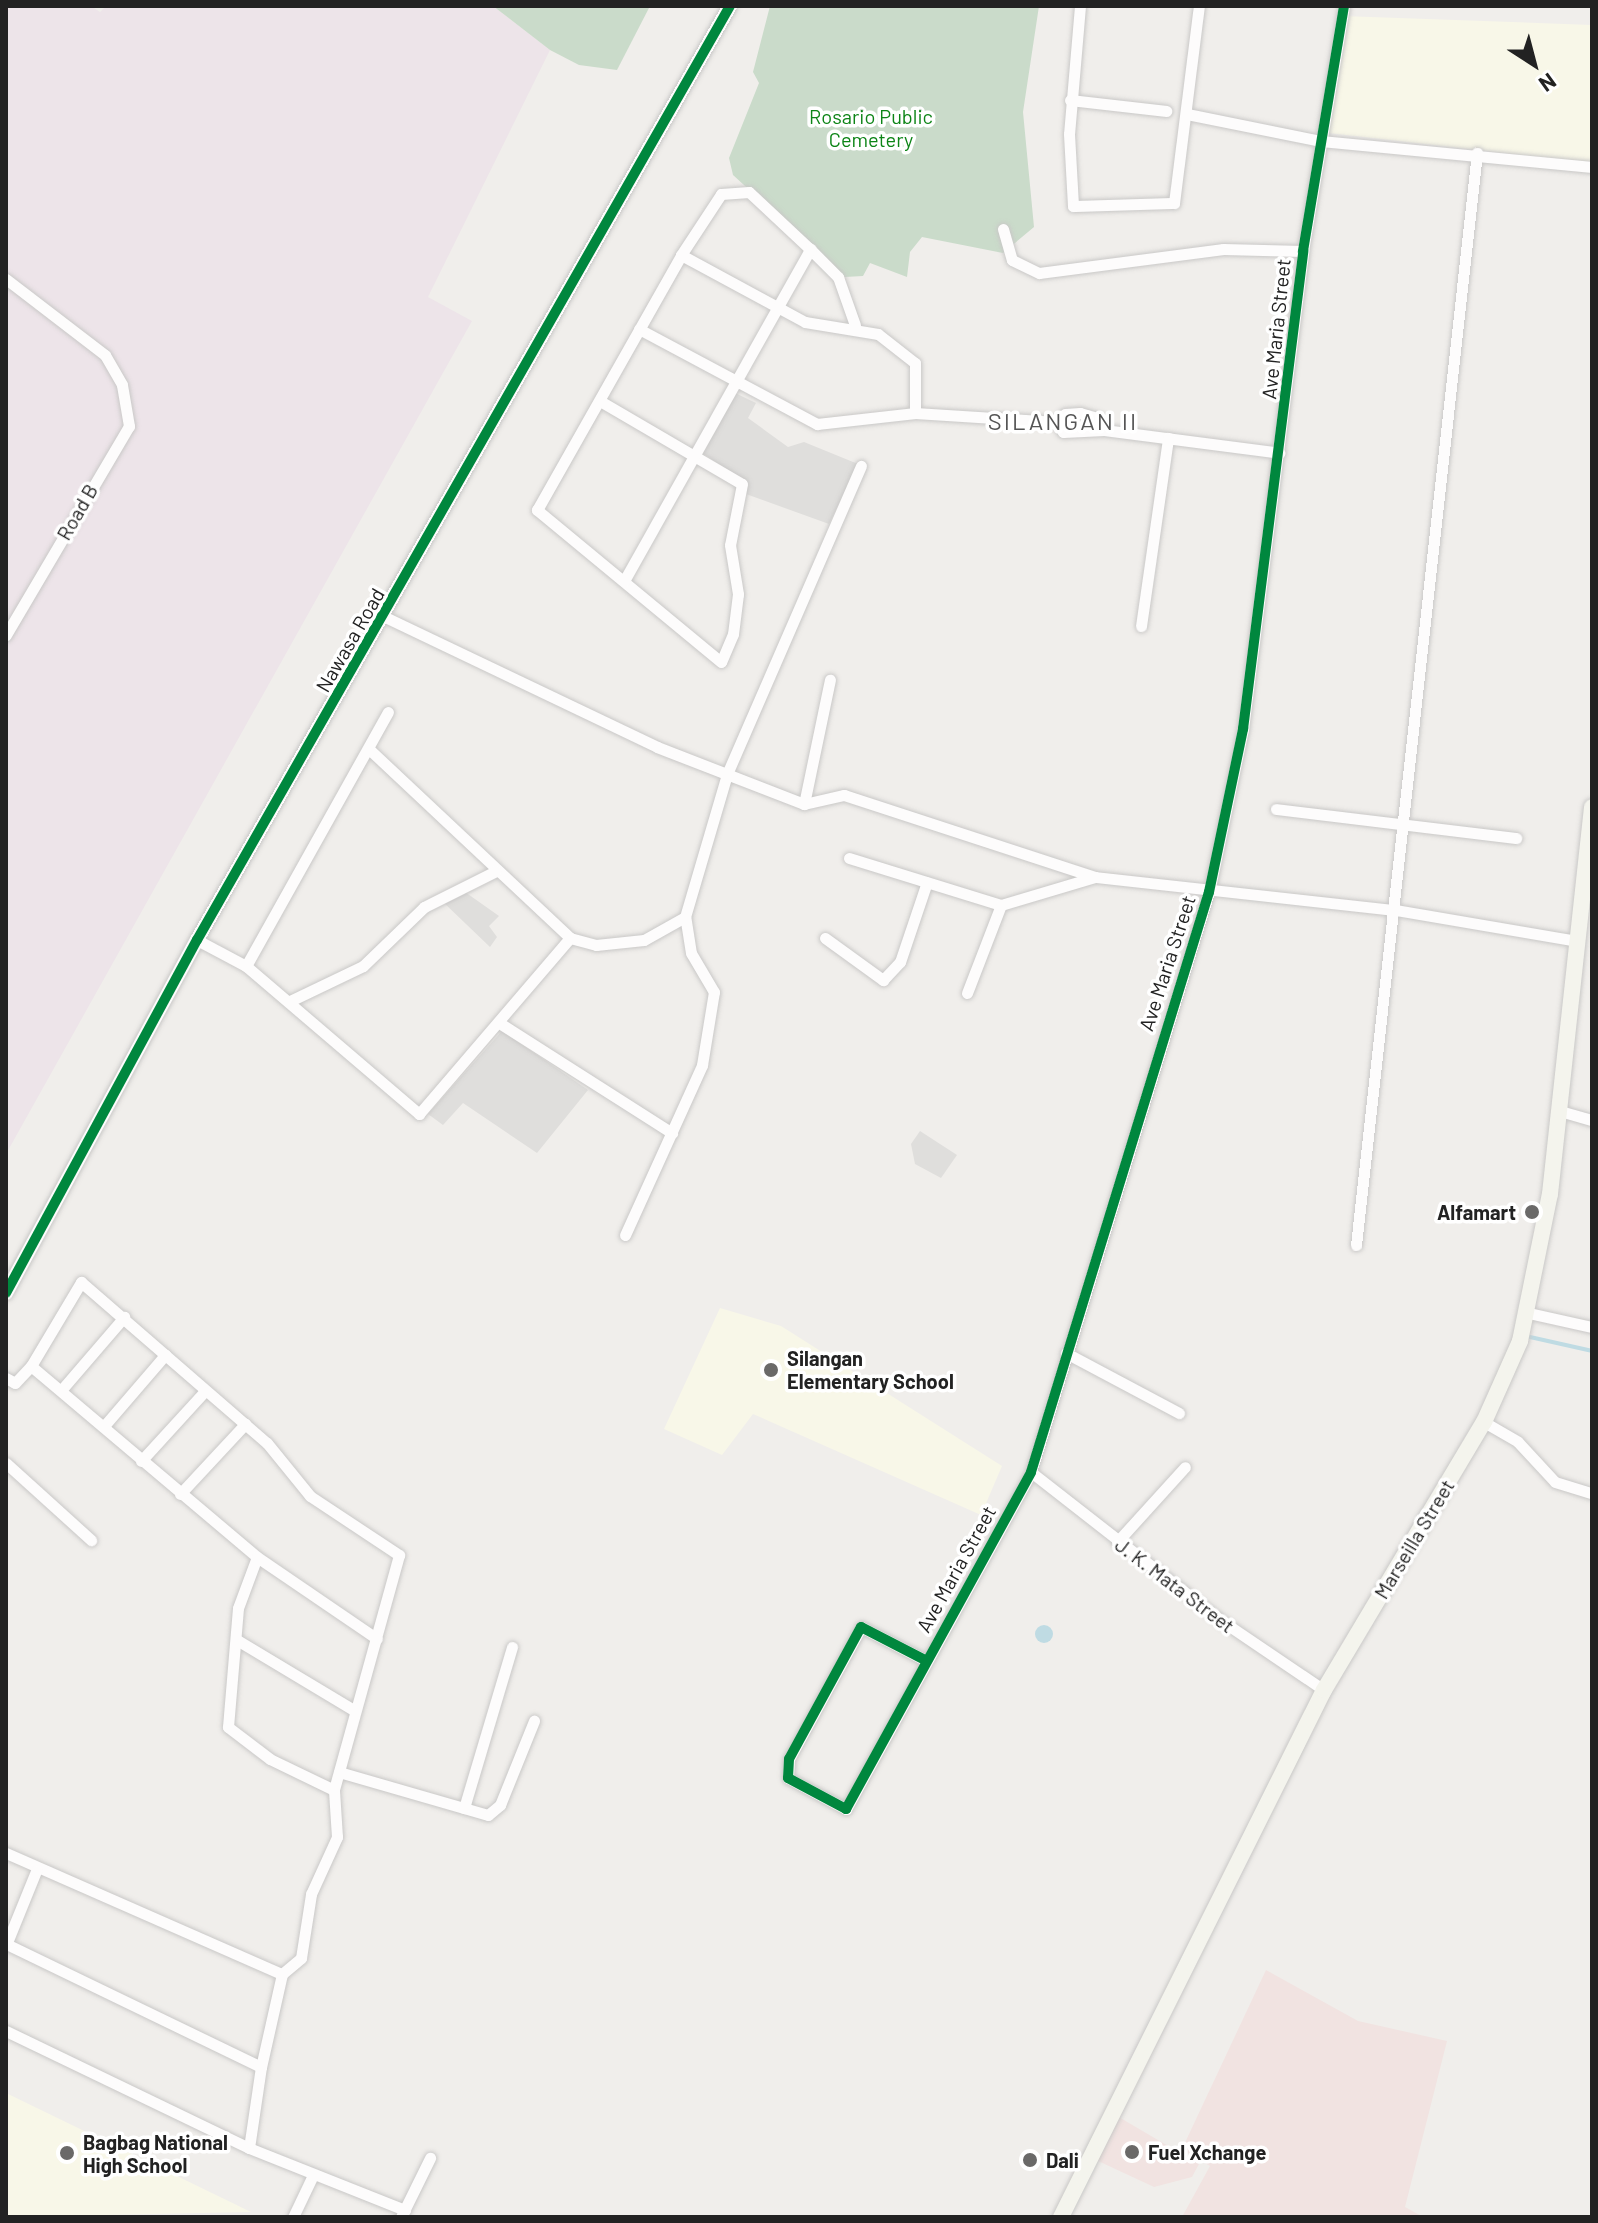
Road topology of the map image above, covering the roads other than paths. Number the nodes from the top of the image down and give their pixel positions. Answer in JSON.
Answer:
{"nodes":[{"id":1,"x":730,"y":6,"type":"edge"},
{"id":2,"x":1080,"y":6,"type":"edge"},
{"id":3,"x":1199,"y":6,"type":"edge"},
{"id":4,"x":1344,"y":6,"type":"edge"},
{"id":5,"x":1070,"y":100,"type":"junction"},
{"id":6,"x":1166,"y":111,"type":"dead end"},
{"id":7,"x":1187,"y":114,"type":"junction"},
{"id":8,"x":1321,"y":141,"type":"junction"},
{"id":9,"x":1477,"y":153,"type":"junction"},
{"id":10,"x":1592,"y":167,"type":"edge"},
{"id":11,"x":1003,"y":229,"type":"dead end"},
{"id":12,"x":810,"y":249,"type":"junction"},
{"id":13,"x":1303,"y":251,"type":"junction"},
{"id":14,"x":681,"y":255,"type":"junction"},
{"id":15,"x":6,"y":279,"type":"edge"},
{"id":16,"x":774,"y":306,"type":"junction"},
{"id":17,"x":855,"y":325,"type":"junction"},
{"id":18,"x":639,"y":329,"type":"junction"},
{"id":19,"x":735,"y":380,"type":"junction"},
{"id":20,"x":600,"y":401,"type":"junction"},
{"id":21,"x":915,"y":413,"type":"junction"},
{"id":22,"x":1057,"y":422,"type":"junction"},
{"id":23,"x":1104,"y":430,"type":"junction"},
{"id":24,"x":1168,"y":438,"type":"junction"},
{"id":25,"x":694,"y":452,"type":"junction"},
{"id":26,"x":1280,"y":453,"type":"junction"},
{"id":27,"x":861,"y":466,"type":"dead end"},
{"id":28,"x":624,"y":581,"type":"junction"},
{"id":29,"x":385,"y":617,"type":"junction"},
{"id":30,"x":1141,"y":626,"type":"dead end"},
{"id":31,"x":6,"y":635,"type":"edge"},
{"id":32,"x":830,"y":680,"type":"dead end"},
{"id":33,"x":388,"y":712,"type":"dead end"},
{"id":34,"x":370,"y":750,"type":"junction"},
{"id":35,"x":727,"y":774,"type":"junction"},
{"id":36,"x":804,"y":804,"type":"junction"},
{"id":37,"x":1592,"y":807,"type":"edge"},
{"id":38,"x":1276,"y":809,"type":"dead end"},
{"id":39,"x":1406,"y":826,"type":"junction"},
{"id":40,"x":1516,"y":838,"type":"dead end"},
{"id":41,"x":849,"y":858,"type":"dead end"},
{"id":42,"x":496,"y":871,"type":"junction"},
{"id":43,"x":1095,"y":877,"type":"junction"},
{"id":44,"x":927,"y":882,"type":"junction"},
{"id":45,"x":1209,"y":892,"type":"junction"},
{"id":46,"x":1001,"y":905,"type":"junction"},
{"id":47,"x":1396,"y":910,"type":"junction"},
{"id":48,"x":685,"y":917,"type":"junction"},
{"id":49,"x":570,"y":938,"type":"junction"},
{"id":50,"x":825,"y":938,"type":"dead end"},
{"id":51,"x":197,"y":940,"type":"junction"},
{"id":52,"x":1578,"y":941,"type":"junction"},
{"id":53,"x":246,"y":966,"type":"junction"},
{"id":54,"x":967,"y":993,"type":"dead end"},
{"id":55,"x":290,"y":1001,"type":"junction"},
{"id":56,"x":501,"y":1024,"type":"junction"},
{"id":57,"x":1560,"y":1111,"type":"junction"},
{"id":58,"x":1592,"y":1120,"type":"edge"},
{"id":59,"x":672,"y":1133,"type":"junction"},
{"id":60,"x":625,"y":1235,"type":"dead end"},
{"id":61,"x":1356,"y":1245,"type":"dead end"},
{"id":62,"x":6,"y":1293,"type":"edge"},
{"id":63,"x":1529,"y":1313,"type":"junction"},
{"id":64,"x":124,"y":1317,"type":"junction"},
{"id":65,"x":1592,"y":1327,"type":"edge"},
{"id":66,"x":1066,"y":1353,"type":"junction"},
{"id":67,"x":165,"y":1355,"type":"junction"},
{"id":68,"x":31,"y":1366,"type":"junction"},
{"id":69,"x":6,"y":1378,"type":"edge"},
{"id":70,"x":63,"y":1388,"type":"junction"},
{"id":71,"x":205,"y":1391,"type":"junction"},
{"id":72,"x":1179,"y":1413,"type":"dead end"},
{"id":73,"x":1484,"y":1422,"type":"junction"},
{"id":74,"x":245,"y":1424,"type":"junction"},
{"id":75,"x":104,"y":1426,"type":"junction"},
{"id":76,"x":141,"y":1461,"type":"junction"},
{"id":77,"x":6,"y":1463,"type":"edge"},
{"id":78,"x":1185,"y":1467,"type":"dead end"},
{"id":79,"x":1031,"y":1472,"type":"junction"},
{"id":80,"x":1592,"y":1493,"type":"edge"},
{"id":81,"x":180,"y":1494,"type":"junction"},
{"id":82,"x":91,"y":1540,"type":"dead end"},
{"id":83,"x":1117,"y":1542,"type":"junction"},
{"id":84,"x":257,"y":1557,"type":"junction"},
{"id":85,"x":377,"y":1639,"type":"junction"},
{"id":86,"x":237,"y":1640,"type":"junction"},
{"id":87,"x":512,"y":1647,"type":"dead end"},
{"id":88,"x":925,"y":1660,"type":"junction"},
{"id":89,"x":1324,"y":1690,"type":"junction"},
{"id":90,"x":355,"y":1711,"type":"junction"},
{"id":91,"x":534,"y":1721,"type":"dead end"},
{"id":92,"x":339,"y":1772,"type":"junction"},
{"id":93,"x":334,"y":1790,"type":"junction"},
{"id":94,"x":464,"y":1808,"type":"junction"},
{"id":95,"x":6,"y":1853,"type":"edge"},
{"id":96,"x":36,"y":1871,"type":"junction"},
{"id":97,"x":6,"y":1944,"type":"edge"},
{"id":98,"x":282,"y":1974,"type":"junction"},
{"id":99,"x":6,"y":2031,"type":"edge"},
{"id":100,"x":261,"y":2067,"type":"junction"},
{"id":101,"x":249,"y":2148,"type":"junction"},
{"id":102,"x":430,"y":2158,"type":"dead end"},
{"id":103,"x":313,"y":2175,"type":"junction"},
{"id":104,"x":403,"y":2213,"type":"edge"},
{"id":105,"x":293,"y":2217,"type":"edge"},
{"id":106,"x":1061,"y":2217,"type":"edge"}],
"edges":[{"from":1,"to":29,"type":"street","name":"Nawasa Road"},
{"from":2,"to":5,"type":"street"},
{"from":3,"to":7,"type":"street"},
{"from":4,"to":8,"type":"street","name":"Ave Maria Street"},
{"from":5,"to":6,"type":"street"},
{"from":5,"to":7,"type":"street"},
{"from":7,"to":8,"type":"street"},
{"from":8,"to":9,"type":"street"},
{"from":8,"to":13,"type":"street","name":"Ave Maria Street"},
{"from":9,"to":10,"type":"street"},
{"from":9,"to":39,"type":"street"},
{"from":11,"to":13,"type":"street"},
{"from":12,"to":14,"type":"street"},
{"from":12,"to":16,"type":"street"},
{"from":12,"to":17,"type":"street"},
{"from":13,"to":26,"type":"street","name":"Ave Maria Street"},
{"from":14,"to":16,"type":"street"},
{"from":14,"to":18,"type":"street"},
{"from":15,"to":31,"type":"street","name":"Road B"},
{"from":16,"to":17,"type":"street"},
{"from":16,"to":19,"type":"street"},
{"from":17,"to":21,"type":"street"},
{"from":18,"to":19,"type":"street"},
{"from":18,"to":20,"type":"street"},
{"from":19,"to":21,"type":"street"},
{"from":19,"to":25,"type":"street"},
{"from":20,"to":25,"type":"street"},
{"from":20,"to":28,"type":"street"},
{"from":21,"to":22,"type":"street"},
{"from":22,"to":23,"type":"street"},
{"from":22,"to":23,"type":"street"},
{"from":23,"to":24,"type":"street"},
{"from":24,"to":26,"type":"street"},
{"from":24,"to":30,"type":"street"},
{"from":25,"to":28,"type":"street"},
{"from":25,"to":28,"type":"street"},
{"from":26,"to":45,"type":"street","name":"Ave Maria Street"},
{"from":27,"to":35,"type":"street"},
{"from":29,"to":35,"type":"street"},
{"from":29,"to":51,"type":"street","name":"Nawasa Road"},
{"from":32,"to":36,"type":"street"},
{"from":33,"to":34,"type":"street"},
{"from":34,"to":42,"type":"street"},
{"from":34,"to":53,"type":"street"},
{"from":35,"to":36,"type":"street"},
{"from":35,"to":48,"type":"street"},
{"from":36,"to":43,"type":"street"},
{"from":37,"to":52,"type":"main road","name":"Marseilla Street"},
{"from":38,"to":39,"type":"street"},
{"from":39,"to":40,"type":"street"},
{"from":39,"to":47,"type":"street"},
{"from":41,"to":44,"type":"street"},
{"from":42,"to":49,"type":"street"},
{"from":42,"to":55,"type":"street"},
{"from":43,"to":45,"type":"street"},
{"from":43,"to":46,"type":"street"},
{"from":44,"to":46,"type":"street"},
{"from":44,"to":50,"type":"street"},
{"from":45,"to":47,"type":"street"},
{"from":45,"to":66,"type":"street","name":"Ave Maria Street"},
{"from":46,"to":54,"type":"street"},
{"from":47,"to":52,"type":"street"},
{"from":47,"to":61,"type":"street"},
{"from":48,"to":49,"type":"street"},
{"from":48,"to":59,"type":"street"},
{"from":49,"to":56,"type":"street"},
{"from":51,"to":53,"type":"street"},
{"from":51,"to":62,"type":"street","name":"Nawasa Road"},
{"from":52,"to":57,"type":"main road","name":"Marseilla Street"},
{"from":53,"to":55,"type":"street"},
{"from":55,"to":56,"type":"street"},
{"from":56,"to":59,"type":"street"},
{"from":57,"to":58,"type":"street"},
{"from":57,"to":63,"type":"main road","name":"Marseilla Street"},
{"from":59,"to":60,"type":"street"},
{"from":63,"to":65,"type":"street"},
{"from":63,"to":73,"type":"main road","name":"Marseilla Street"},
{"from":64,"to":67,"type":"street"},
{"from":64,"to":68,"type":"street"},
{"from":64,"to":70,"type":"street"},
{"from":66,"to":72,"type":"street"},
{"from":66,"to":79,"type":"street","name":"Ave Maria Street"},
{"from":67,"to":71,"type":"street"},
{"from":67,"to":75,"type":"street"},
{"from":68,"to":69,"type":"street"},
{"from":68,"to":70,"type":"street"},
{"from":70,"to":75,"type":"street"},
{"from":71,"to":74,"type":"street"},
{"from":71,"to":76,"type":"street"},
{"from":73,"to":80,"type":"street"},
{"from":73,"to":89,"type":"main road","name":"Marseilla Street"},
{"from":74,"to":81,"type":"street"},
{"from":74,"to":85,"type":"street"},
{"from":75,"to":76,"type":"street"},
{"from":76,"to":81,"type":"street"},
{"from":77,"to":82,"type":"street"},
{"from":78,"to":83,"type":"street"},
{"from":79,"to":83,"type":"street","name":"J. K. Mata Street"},
{"from":79,"to":88,"type":"street","name":"Ave Maria Street"},
{"from":81,"to":84,"type":"street"},
{"from":83,"to":89,"type":"street","name":"J. K. Mata Street"},
{"from":84,"to":85,"type":"street"},
{"from":84,"to":86,"type":"street"},
{"from":85,"to":90,"type":"street"},
{"from":86,"to":90,"type":"street"},
{"from":86,"to":93,"type":"street"},
{"from":87,"to":94,"type":"street"},
{"from":88,"to":88,"type":"street","name":"Ave Maria Street"},
{"from":89,"to":106,"type":"main road","name":"Marseilla Street"},
{"from":90,"to":92,"type":"street"},
{"from":91,"to":94,"type":"street"},
{"from":92,"to":93,"type":"street"},
{"from":92,"to":94,"type":"street"},
{"from":93,"to":98,"type":"street"},
{"from":95,"to":96,"type":"street"},
{"from":96,"to":97,"type":"street"},
{"from":96,"to":98,"type":"street"},
{"from":97,"to":100,"type":"street"},
{"from":98,"to":100,"type":"street"},
{"from":99,"to":101,"type":"street"},
{"from":100,"to":101,"type":"street"},
{"from":101,"to":103,"type":"street"},
{"from":102,"to":104,"type":"street"},
{"from":103,"to":104,"type":"street"},
{"from":103,"to":105,"type":"street"}]}
